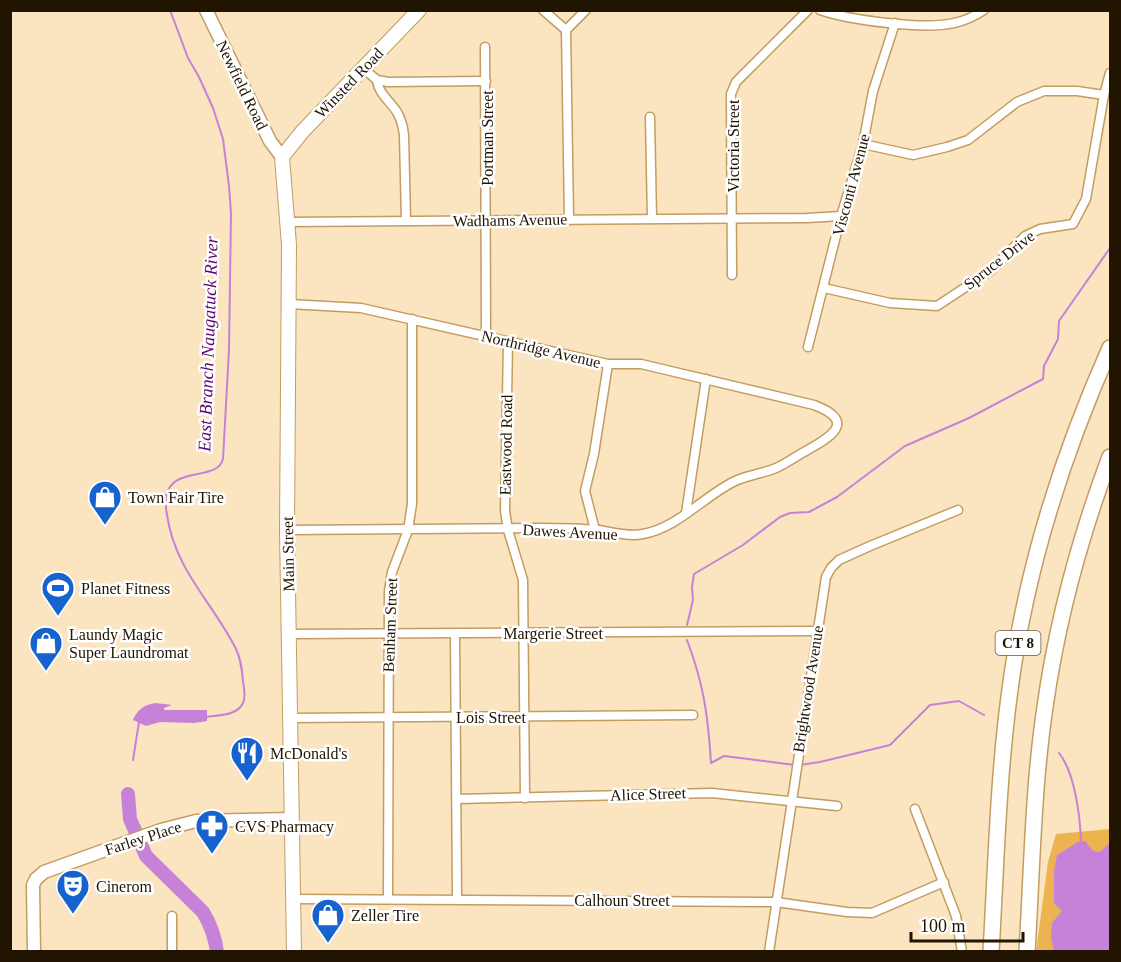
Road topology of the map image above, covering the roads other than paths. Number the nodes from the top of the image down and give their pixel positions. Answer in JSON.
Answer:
{"nodes":[{"id":1,"x":206,"y":10,"type":"edge"},
{"id":2,"x":418,"y":10,"type":"edge"},
{"id":3,"x":543,"y":10,"type":"edge"},
{"id":4,"x":586,"y":10,"type":"edge"},
{"id":5,"x":808,"y":10,"type":"edge"},
{"id":6,"x":820,"y":10,"type":"edge"},
{"id":7,"x":984,"y":10,"type":"edge"},
{"id":8,"x":895,"y":23,"type":"junction"},
{"id":9,"x":566,"y":30,"type":"junction"},
{"id":10,"x":485,"y":47,"type":"dead end"},
{"id":11,"x":364,"y":69,"type":"junction"},
{"id":12,"x":1110,"y":73,"type":"edge"},
{"id":13,"x":377,"y":80,"type":"junction"},
{"id":14,"x":486,"y":81,"type":"junction"},
{"id":15,"x":1104,"y":95,"type":"junction"},
{"id":16,"x":650,"y":117,"type":"dead end"},
{"id":17,"x":863,"y":144,"type":"junction"},
{"id":18,"x":282,"y":157,"type":"junction"},
{"id":19,"x":842,"y":216,"type":"junction"},
{"id":20,"x":733,"y":218,"type":"junction"},
{"id":21,"x":569,"y":219,"type":"junction"},
{"id":22,"x":652,"y":219,"type":"junction"},
{"id":23,"x":487,"y":220,"type":"junction"},
{"id":24,"x":406,"y":221,"type":"junction"},
{"id":25,"x":287,"y":222,"type":"junction"},
{"id":26,"x":732,"y":275,"type":"dead end"},
{"id":27,"x":824,"y":288,"type":"junction"},
{"id":28,"x":289,"y":304,"type":"junction"},
{"id":29,"x":412,"y":320,"type":"junction"},
{"id":30,"x":486,"y":337,"type":"junction"},
{"id":31,"x":508,"y":342,"type":"junction"},
{"id":32,"x":808,"y":347,"type":"dead end"},
{"id":33,"x":1110,"y":348,"type":"edge"},
{"id":34,"x":608,"y":364,"type":"junction"},
{"id":35,"x":706,"y":379,"type":"junction"},
{"id":36,"x":827,"y":439,"type":"joint"},
{"id":37,"x":1110,"y":457,"type":"edge"},
{"id":38,"x":958,"y":510,"type":"dead end"},
{"id":39,"x":686,"y":513,"type":"junction"},
{"id":40,"x":287,"y":530,"type":"junction"},
{"id":41,"x":408,"y":530,"type":"junction"},
{"id":42,"x":508,"y":530,"type":"junction"},
{"id":43,"x":595,"y":530,"type":"junction"},
{"id":44,"x":816,"y":631,"type":"junction"},
{"id":45,"x":290,"y":634,"type":"junction"},
{"id":46,"x":387,"y":634,"type":"junction"},
{"id":47,"x":455,"y":634,"type":"junction"},
{"id":48,"x":523,"y":634,"type":"junction"},
{"id":49,"x":693,"y":715,"type":"dead end"},
{"id":50,"x":388,"y":717,"type":"junction"},
{"id":51,"x":456,"y":717,"type":"junction"},
{"id":52,"x":523,"y":717,"type":"junction"},
{"id":53,"x":290,"y":718,"type":"junction"},
{"id":54,"x":525,"y":798,"type":"junction"},
{"id":55,"x":457,"y":799,"type":"junction"},
{"id":56,"x":792,"y":802,"type":"junction"},
{"id":57,"x":837,"y":806,"type":"dead end"},
{"id":58,"x":915,"y":809,"type":"dead end"},
{"id":59,"x":291,"y":819,"type":"junction"},
{"id":60,"x":944,"y":882,"type":"junction"},
{"id":61,"x":388,"y":898,"type":"junction"},
{"id":62,"x":292,"y":899,"type":"junction"},
{"id":63,"x":457,"y":899,"type":"junction"},
{"id":64,"x":776,"y":902,"type":"junction"},
{"id":65,"x":172,"y":916,"type":"dead end"},
{"id":66,"x":34,"y":951,"type":"edge"},
{"id":67,"x":172,"y":951,"type":"edge"},
{"id":68,"x":294,"y":951,"type":"edge"},
{"id":69,"x":769,"y":951,"type":"edge"},
{"id":70,"x":962,"y":951,"type":"edge"},
{"id":71,"x":991,"y":951,"type":"edge"},
{"id":72,"x":1027,"y":951,"type":"edge"}],
"edges":[{"from":1,"to":18,"type":"main road","name":"Newfield Road"},
{"from":2,"to":11,"type":"main road","name":"Winsted Road"},
{"from":3,"to":9,"type":"street"},
{"from":4,"to":9,"type":"street"},
{"from":5,"to":20,"type":"street","name":"Victoria Street"},
{"from":6,"to":8,"type":"street"},
{"from":7,"to":8,"type":"street"},
{"from":8,"to":17,"type":"street","name":"Visconti Avenue"},
{"from":9,"to":21,"type":"street"},
{"from":10,"to":14,"type":"street","name":"Portman Street"},
{"from":11,"to":13,"type":"street"},
{"from":11,"to":18,"type":"main road","name":"Winsted Road"},
{"from":12,"to":15,"type":"street"},
{"from":13,"to":14,"type":"street"},
{"from":13,"to":24,"type":"street"},
{"from":14,"to":23,"type":"street","name":"Portman Street"},
{"from":15,"to":17,"type":"street"},
{"from":15,"to":27,"type":"street","name":"Spruce Drive"},
{"from":16,"to":22,"type":"street"},
{"from":17,"to":19,"type":"street","name":"Visconti Avenue"},
{"from":18,"to":25,"type":"main road","name":"Main Street"},
{"from":19,"to":20,"type":"street","name":"Wadhams Avenue"},
{"from":19,"to":27,"type":"street","name":"Visconti Avenue"},
{"from":20,"to":22,"type":"street","name":"Wadhams Avenue"},
{"from":20,"to":26,"type":"street","name":"Victoria Street"},
{"from":21,"to":22,"type":"street","name":"Wadhams Avenue"},
{"from":21,"to":23,"type":"street","name":"Wadhams Avenue"},
{"from":23,"to":24,"type":"street","name":"Wadhams Avenue"},
{"from":23,"to":30,"type":"street","name":"Portman Street"},
{"from":24,"to":25,"type":"street","name":"Wadhams Avenue"},
{"from":25,"to":28,"type":"main road","name":"Main Street"},
{"from":27,"to":32,"type":"street","name":"Visconti Avenue"},
{"from":28,"to":29,"type":"street","name":"Northridge Avenue"},
{"from":28,"to":40,"type":"main road","name":"Main Street"},
{"from":29,"to":30,"type":"street","name":"Northridge Avenue"},
{"from":29,"to":41,"type":"street","name":"Benham Street"},
{"from":30,"to":31,"type":"street","name":"Northridge Avenue"},
{"from":31,"to":34,"type":"street","name":"Northridge Avenue"},
{"from":31,"to":42,"type":"street","name":"Eastwood Road"},
{"from":33,"to":71,"type":"highway","number":"CT 8"},
{"from":34,"to":35,"type":"street","name":"Northridge Avenue"},
{"from":34,"to":43,"type":"street"},
{"from":35,"to":36,"type":"street","name":"Northridge Avenue"},
{"from":35,"to":39,"type":"street"},
{"from":36,"to":39,"type":"street","name":"Dawes Avenue"},
{"from":37,"to":72,"type":"highway","number":"CT 8"},
{"from":38,"to":44,"type":"street","name":"Brightwood Avenue"},
{"from":39,"to":43,"type":"street","name":"Dawes Avenue"},
{"from":40,"to":41,"type":"street","name":"Dawes Avenue"},
{"from":40,"to":45,"type":"main road","name":"Main Street"},
{"from":41,"to":42,"type":"street","name":"Dawes Avenue"},
{"from":41,"to":46,"type":"street","name":"Benham Street"},
{"from":42,"to":43,"type":"street","name":"Dawes Avenue"},
{"from":42,"to":48,"type":"street","name":"Eastwood Road"},
{"from":44,"to":48,"type":"street","name":"Margerie Street"},
{"from":44,"to":56,"type":"street","name":"Brightwood Avenue"},
{"from":45,"to":46,"type":"street","name":"Margerie Street"},
{"from":45,"to":53,"type":"main road","name":"Main Street"},
{"from":46,"to":47,"type":"street","name":"Margerie Street"},
{"from":46,"to":50,"type":"street","name":"Benham Street"},
{"from":47,"to":48,"type":"street","name":"Margerie Street"},
{"from":47,"to":51,"type":"street"},
{"from":48,"to":52,"type":"street","name":"Eastwood Road"},
{"from":49,"to":52,"type":"street","name":"Lois Street"},
{"from":50,"to":51,"type":"street","name":"Lois Street"},
{"from":50,"to":53,"type":"street","name":"Lois Street"},
{"from":50,"to":61,"type":"street","name":"Benham Street"},
{"from":51,"to":52,"type":"street","name":"Lois Street"},
{"from":51,"to":55,"type":"street"},
{"from":52,"to":54,"type":"street","name":"Eastwood Road"},
{"from":53,"to":59,"type":"main road","name":"Main Street"},
{"from":54,"to":55,"type":"street","name":"Alice Street"},
{"from":54,"to":56,"type":"street","name":"Alice Street"},
{"from":55,"to":63,"type":"street"},
{"from":56,"to":57,"type":"street","name":"Alice Street"},
{"from":56,"to":64,"type":"street","name":"Brightwood Avenue"},
{"from":58,"to":60,"type":"street"},
{"from":59,"to":62,"type":"main road","name":"Main Street"},
{"from":59,"to":66,"type":"main road","name":"Farley Place"},
{"from":60,"to":64,"type":"street","name":"Calhoun Street"},
{"from":60,"to":70,"type":"street"},
{"from":61,"to":62,"type":"street","name":"Calhoun Street"},
{"from":61,"to":63,"type":"street","name":"Calhoun Street"},
{"from":62,"to":68,"type":"main road","name":"Main Street"},
{"from":63,"to":64,"type":"street","name":"Calhoun Street"},
{"from":64,"to":69,"type":"street","name":"Brightwood Avenue"},
{"from":65,"to":67,"type":"street"}]}
